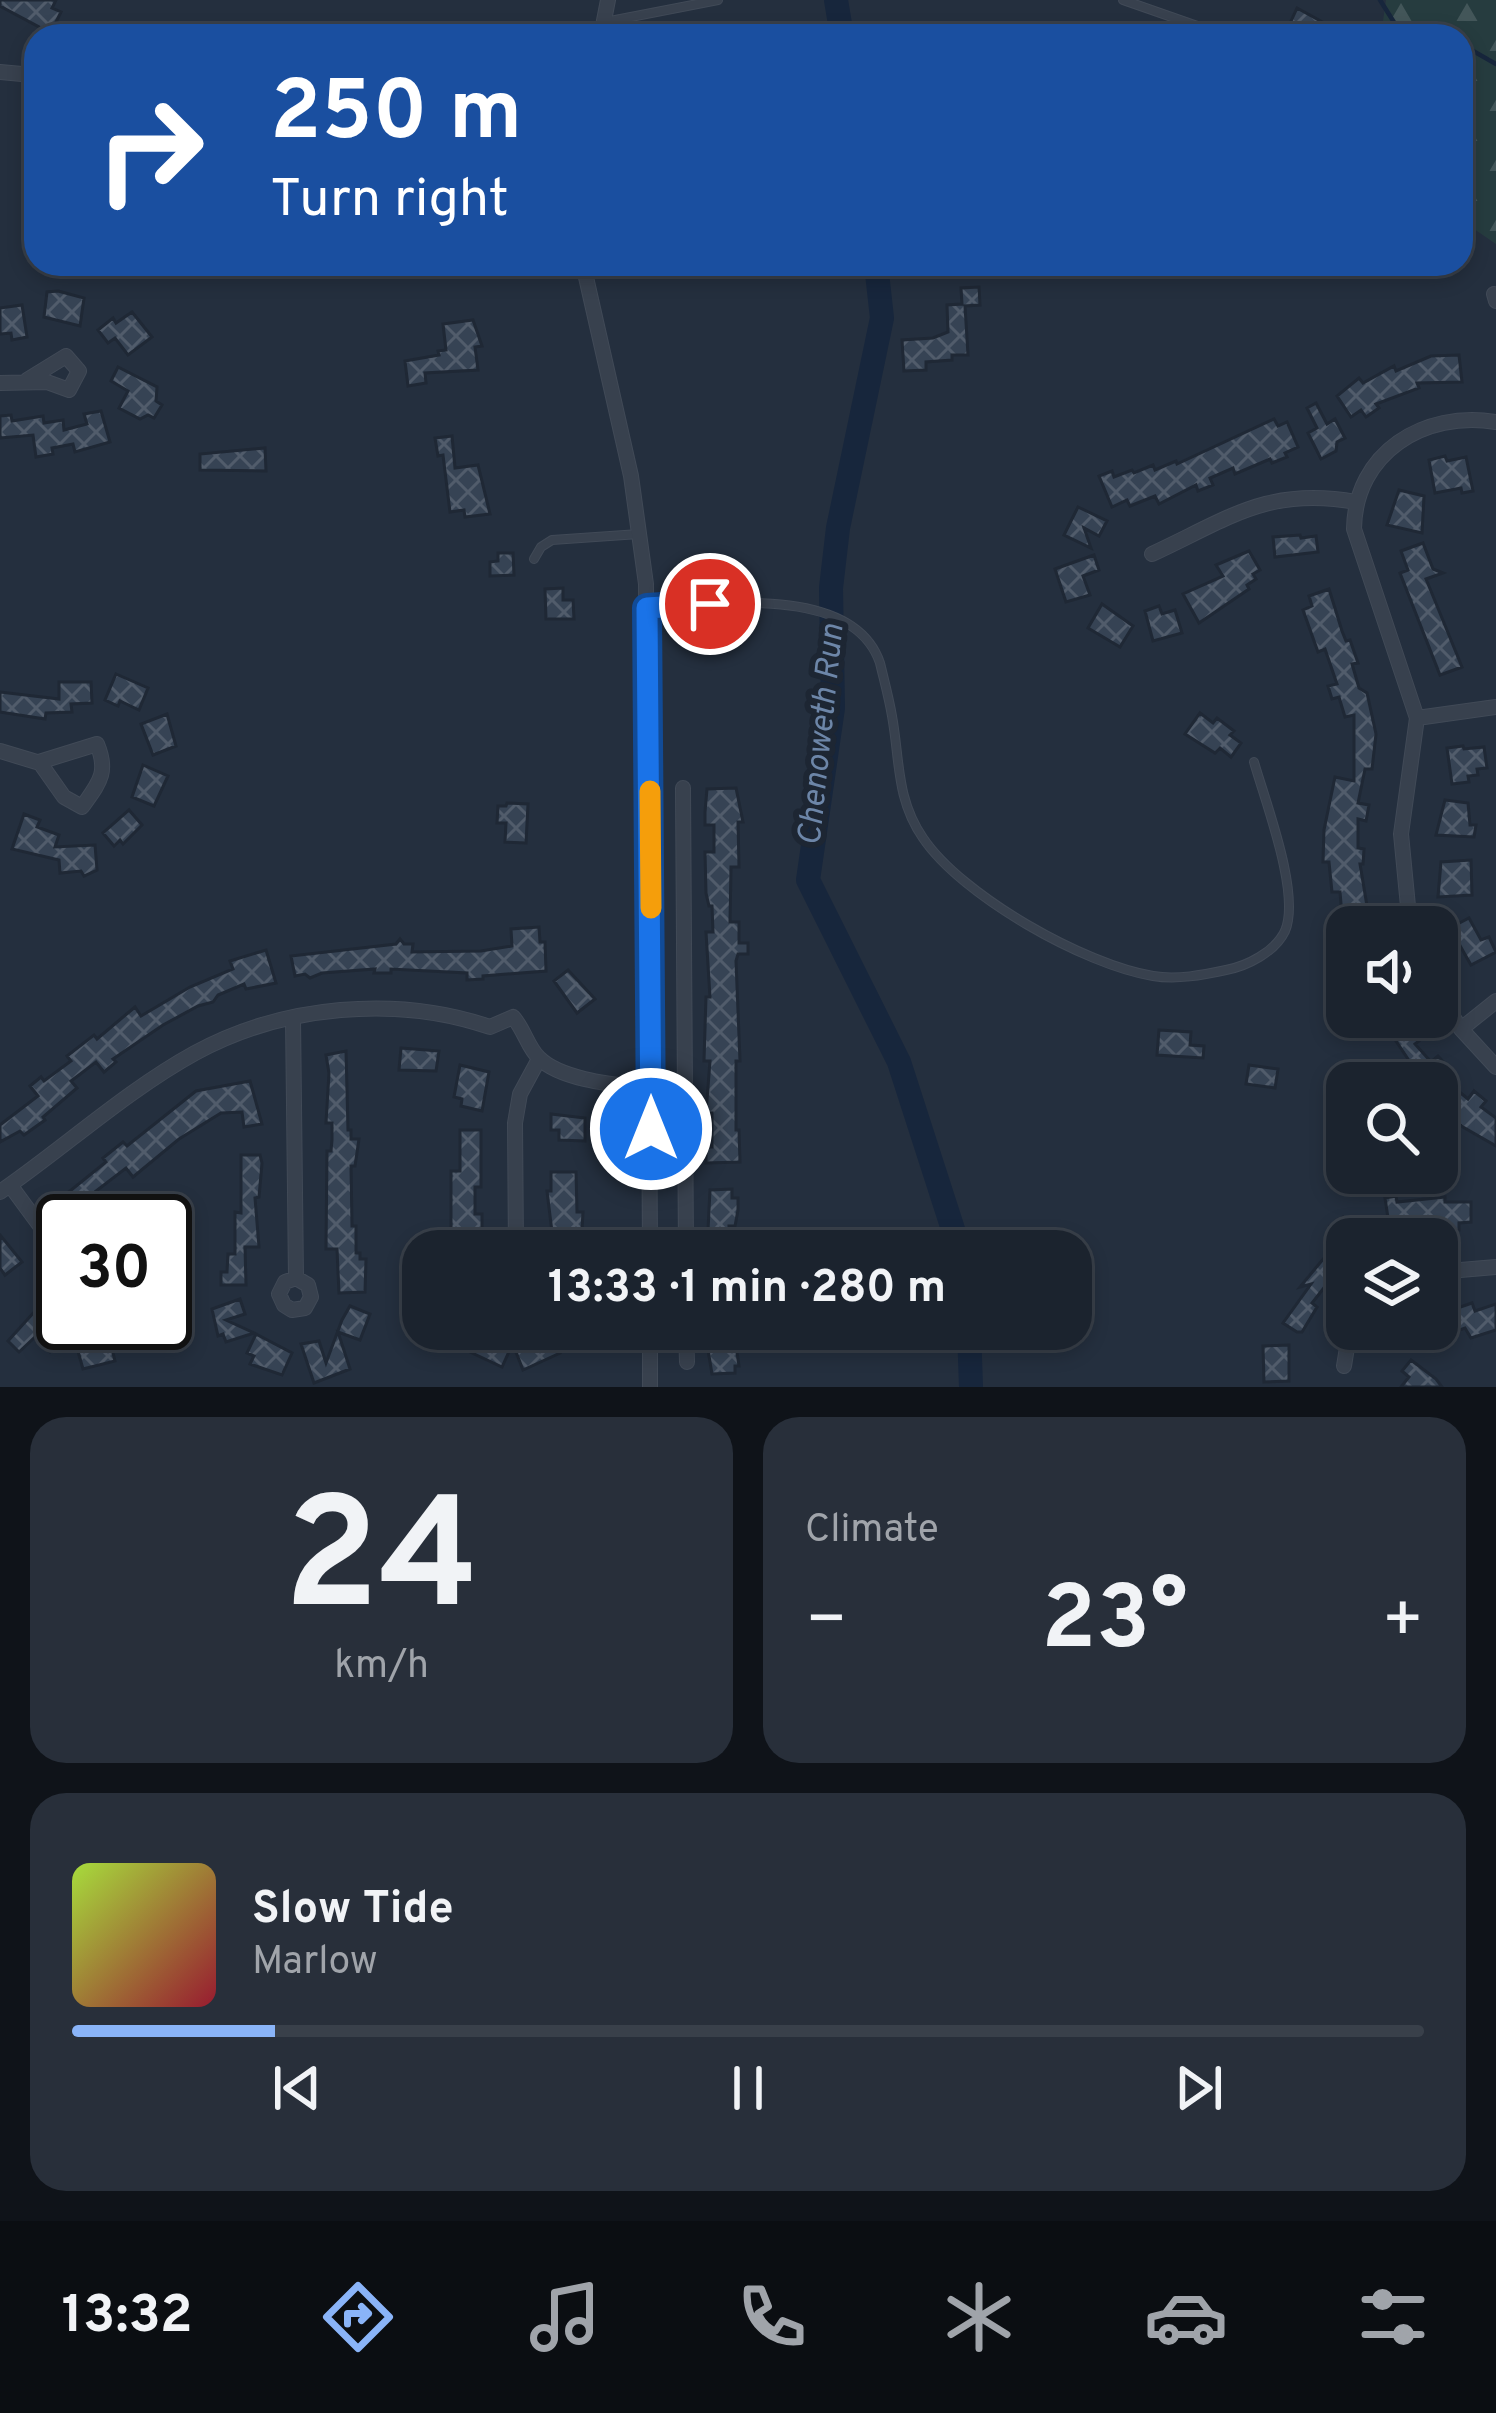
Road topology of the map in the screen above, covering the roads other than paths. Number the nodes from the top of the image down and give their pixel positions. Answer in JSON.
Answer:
{"nodes":[{"id":1,"x":718,"y":0,"type":"edge"},
{"id":2,"x":1123,"y":0,"type":"edge"},
{"id":3,"x":623,"y":24,"type":"edge"},
{"id":4,"x":1192,"y":24,"type":"edge"},
{"id":5,"x":0,"y":72,"type":"edge"},
{"id":6,"x":22,"y":74,"type":"dead end"},
{"id":7,"x":587,"y":276,"type":"edge"},
{"id":8,"x":27,"y":380,"type":"dead end"},
{"id":9,"x":0,"y":383,"type":"edge"},
{"id":10,"x":1496,"y":422,"type":"edge"},
{"id":11,"x":1356,"y":502,"type":"junction"},
{"id":12,"x":641,"y":534,"type":"junction"},
{"id":13,"x":1152,"y":554,"type":"dead end"},
{"id":14,"x":534,"y":559,"type":"dead end"},
{"id":15,"x":647,"y":608,"type":"junction"},
{"id":16,"x":1496,"y":707,"type":"edge"},
{"id":17,"x":1417,"y":718,"type":"junction"},
{"id":18,"x":0,"y":751,"type":"edge"},
{"id":19,"x":39,"y":762,"type":"dead end"},
{"id":20,"x":1254,"y":762,"type":"dead end"},
{"id":21,"x":682,"y":788,"type":"dead end"},
{"id":22,"x":1408,"y":906,"type":"edge"},
{"id":23,"x":651,"y":925,"type":"junction"},
{"id":24,"x":683,"y":925,"type":"junction"},
{"id":25,"x":1496,"y":1000,"type":"edge"},
{"id":26,"x":293,"y":1018,"type":"junction"},
{"id":27,"x":1458,"y":1024,"type":"edge"},
{"id":28,"x":1461,"y":1029,"type":"junction"},
{"id":29,"x":539,"y":1059,"type":"junction"},
{"id":30,"x":1496,"y":1067,"type":"edge"},
{"id":31,"x":651,"y":1088,"type":"junction"},
{"id":32,"x":5,"y":1188,"type":"edge"},
{"id":33,"x":36,"y":1225,"type":"edge"},
{"id":34,"x":516,"y":1230,"type":"edge"},
{"id":35,"x":650,"y":1230,"type":"edge"},
{"id":36,"x":686,"y":1230,"type":"edge"},
{"id":37,"x":1496,"y":1267,"type":"edge"},
{"id":38,"x":1458,"y":1270,"type":"edge"},
{"id":39,"x":296,"y":1279,"type":"dead end"},
{"id":40,"x":650,"y":1350,"type":"edge"},
{"id":41,"x":687,"y":1350,"type":"edge"},
{"id":42,"x":1347,"y":1350,"type":"edge"},
{"id":43,"x":687,"y":1361,"type":"dead end"},
{"id":44,"x":1344,"y":1366,"type":"dead end"},
{"id":45,"x":650,"y":1387,"type":"edge"}],
"edges":[{"from":1,"to":3,"type":"lane"},
{"from":2,"to":4,"type":"lane"},
{"from":5,"to":6,"type":"street"},
{"from":7,"to":12,"type":"street"},
{"from":8,"to":9,"type":"street"},
{"from":10,"to":11,"type":"street"},
{"from":11,"to":13,"type":"street"},
{"from":11,"to":17,"type":"street"},
{"from":12,"to":14,"type":"lane"},
{"from":12,"to":15,"type":"street"},
{"from":15,"to":20,"type":"lane"},
{"from":15,"to":23,"type":"street"},
{"from":16,"to":17,"type":"street"},
{"from":17,"to":22,"type":"street"},
{"from":18,"to":19,"type":"street"},
{"from":21,"to":24,"type":"street"},
{"from":23,"to":24,"type":"street"},
{"from":23,"to":31,"type":"street"},
{"from":24,"to":36,"type":"street"},
{"from":25,"to":28,"type":"street"},
{"from":26,"to":29,"type":"street"},
{"from":26,"to":32,"type":"street"},
{"from":26,"to":39,"type":"street"},
{"from":27,"to":28,"type":"street"},
{"from":28,"to":30,"type":"street"},
{"from":29,"to":31,"type":"street"},
{"from":29,"to":34,"type":"street"},
{"from":31,"to":35,"type":"street"},
{"from":32,"to":33,"type":"street"},
{"from":37,"to":38,"type":"street"},
{"from":40,"to":45,"type":"street"},
{"from":41,"to":43,"type":"street"},
{"from":42,"to":44,"type":"street"}]}
